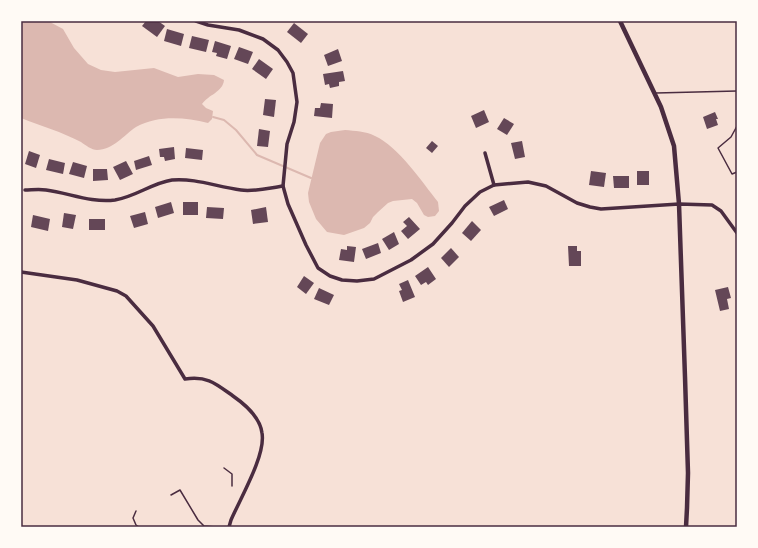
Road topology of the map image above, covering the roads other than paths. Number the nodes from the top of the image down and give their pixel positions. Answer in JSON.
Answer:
{"nodes":[{"id":1,"x":196,"y":21,"type":"edge"},
{"id":2,"x":620,"y":21,"type":"edge"},
{"id":3,"x":737,"y":91,"type":"edge"},
{"id":4,"x":654,"y":93,"type":"junction"},
{"id":5,"x":737,"y":126,"type":"edge"},
{"id":6,"x":485,"y":153,"type":"dead end"},
{"id":7,"x":737,"y":172,"type":"edge"},
{"id":8,"x":494,"y":185,"type":"junction"},
{"id":9,"x":283,"y":186,"type":"junction"},
{"id":10,"x":25,"y":190,"type":"dead end"},
{"id":11,"x":678,"y":204,"type":"junction"},
{"id":12,"x":737,"y":233,"type":"edge"},
{"id":13,"x":21,"y":272,"type":"edge"},
{"id":14,"x":224,"y":468,"type":"dead end"},
{"id":15,"x":232,"y":486,"type":"dead end"},
{"id":16,"x":171,"y":495,"type":"dead end"},
{"id":17,"x":136,"y":511,"type":"dead end"},
{"id":18,"x":139,"y":527,"type":"edge"},
{"id":19,"x":216,"y":527,"type":"edge"},
{"id":20,"x":229,"y":527,"type":"edge"},
{"id":21,"x":686,"y":527,"type":"edge"}],
"edges":[{"from":1,"to":9,"type":"street"},
{"from":2,"to":4,"type":"street"},
{"from":3,"to":4,"type":"lane"},
{"from":4,"to":11,"type":"street"},
{"from":5,"to":7,"type":"lane"},
{"from":6,"to":8,"type":"street"},
{"from":8,"to":9,"type":"street"},
{"from":8,"to":11,"type":"street"},
{"from":9,"to":10,"type":"street"},
{"from":11,"to":12,"type":"street"},
{"from":11,"to":21,"type":"street"},
{"from":13,"to":20,"type":"street"},
{"from":14,"to":15,"type":"lane"},
{"from":16,"to":19,"type":"lane"},
{"from":17,"to":18,"type":"lane"}]}
